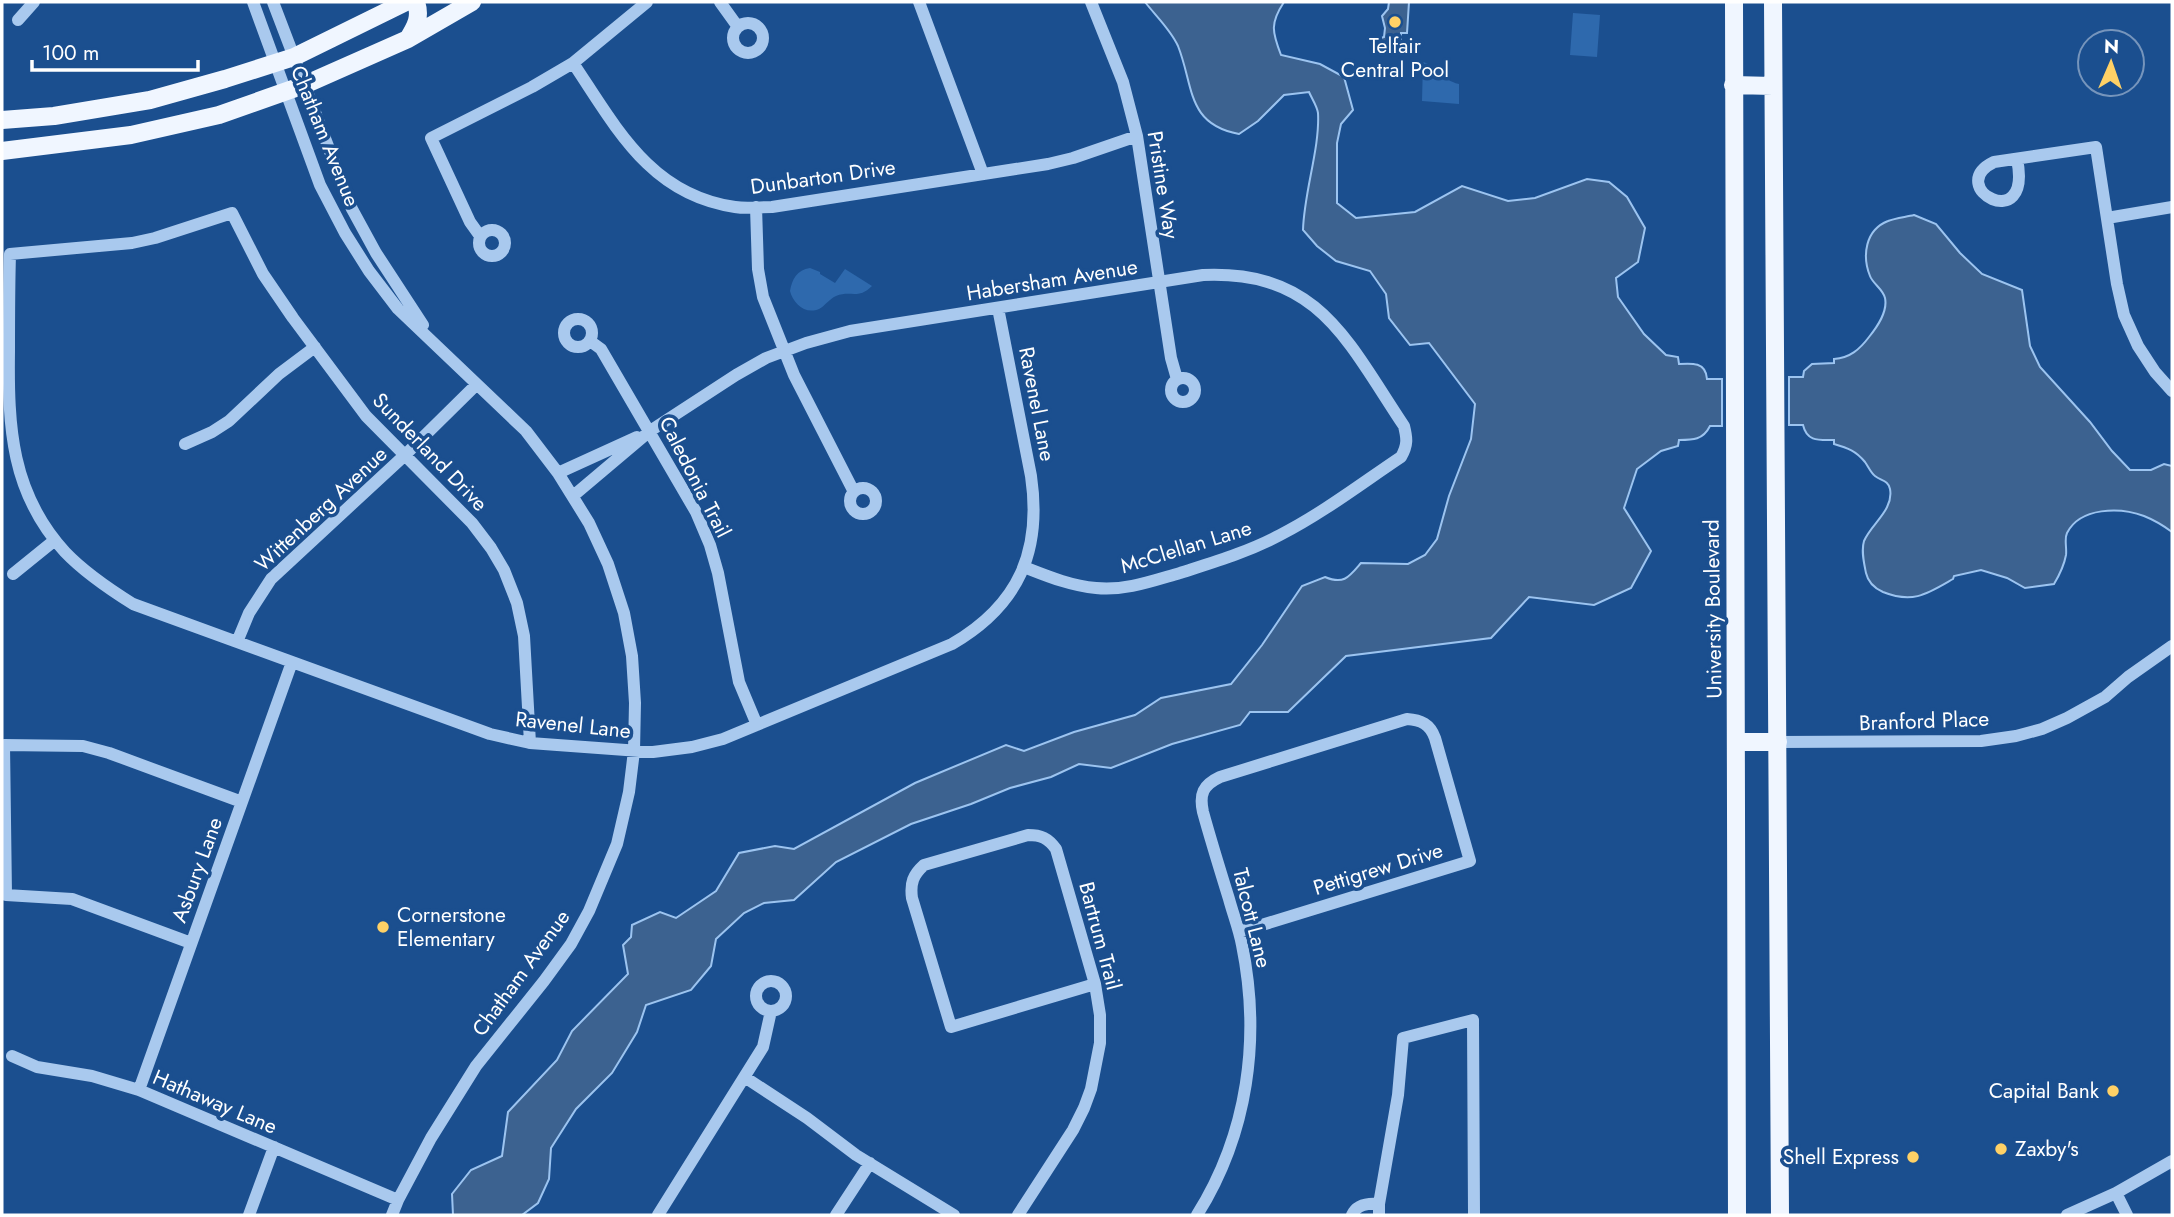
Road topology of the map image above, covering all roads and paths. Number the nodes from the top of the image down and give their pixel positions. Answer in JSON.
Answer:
{"nodes":[{"id":1,"x":34,"y":2,"type":"edge"},
{"id":2,"x":253,"y":2,"type":"edge"},
{"id":3,"x":273,"y":2,"type":"edge"},
{"id":4,"x":406,"y":2,"type":"edge"},
{"id":5,"x":416,"y":2,"type":"edge"},
{"id":6,"x":472,"y":2,"type":"edge"},
{"id":7,"x":647,"y":2,"type":"edge"},
{"id":8,"x":720,"y":2,"type":"edge"},
{"id":9,"x":919,"y":2,"type":"edge"},
{"id":10,"x":1091,"y":2,"type":"edge"},
{"id":11,"x":1734,"y":2,"type":"edge"},
{"id":12,"x":1773,"y":2,"type":"edge"},
{"id":13,"x":18,"y":20,"type":"dead end"},
{"id":14,"x":738,"y":27,"type":"dead end"},
{"id":15,"x":408,"y":39,"type":"junction"},
{"id":16,"x":294,"y":57,"type":"junction"},
{"id":17,"x":274,"y":63,"type":"junction"},
{"id":18,"x":573,"y":63,"type":"junction"},
{"id":19,"x":304,"y":85,"type":"junction"},
{"id":20,"x":1733,"y":85,"type":"junction"},
{"id":21,"x":1773,"y":86,"type":"junction"},
{"id":22,"x":286,"y":92,"type":"junction"},
{"id":23,"x":2,"y":120,"type":"edge"},
{"id":24,"x":1137,"y":136,"type":"junction"},
{"id":25,"x":2,"y":151,"type":"edge"},
{"id":26,"x":2017,"y":159,"type":"dead end"},
{"id":27,"x":984,"y":174,"type":"junction"},
{"id":28,"x":757,"y":207,"type":"junction"},
{"id":29,"x":2172,"y":207,"type":"edge"},
{"id":30,"x":232,"y":213,"type":"joint"},
{"id":31,"x":2107,"y":218,"type":"junction"},
{"id":32,"x":481,"y":236,"type":"dead end"},
{"id":33,"x":1159,"y":282,"type":"junction"},
{"id":34,"x":998,"y":307,"type":"junction"},
{"id":35,"x":432,"y":340,"type":"junction"},
{"id":36,"x":590,"y":341,"type":"dead end"},
{"id":37,"x":315,"y":347,"type":"junction"},
{"id":38,"x":783,"y":352,"type":"junction"},
{"id":39,"x":1177,"y":379,"type":"dead end"},
{"id":40,"x":476,"y":385,"type":"junction"},
{"id":41,"x":2172,"y":391,"type":"edge"},
{"id":42,"x":650,"y":431,"type":"junction"},
{"id":43,"x":1408,"y":439,"type":"joint"},
{"id":44,"x":185,"y":444,"type":"dead end"},
{"id":45,"x":405,"y":455,"type":"junction"},
{"id":46,"x":558,"y":472,"type":"junction"},
{"id":47,"x":854,"y":492,"type":"dead end"},
{"id":48,"x":573,"y":496,"type":"junction"},
{"id":49,"x":55,"y":540,"type":"junction"},
{"id":50,"x":1024,"y":567,"type":"junction"},
{"id":51,"x":13,"y":574,"type":"dead end"},
{"id":52,"x":237,"y":642,"type":"junction"},
{"id":53,"x":2172,"y":646,"type":"edge"},
{"id":54,"x":292,"y":662,"type":"junction"},
{"id":55,"x":757,"y":725,"type":"junction"},
{"id":56,"x":1427,"y":725,"type":"joint"},
{"id":57,"x":1737,"y":742,"type":"junction"},
{"id":58,"x":530,"y":743,"type":"junction"},
{"id":59,"x":1778,"y":743,"type":"junction"},
{"id":60,"x":634,"y":751,"type":"junction"},
{"id":61,"x":242,"y":802,"type":"junction"},
{"id":62,"x":1239,"y":932,"type":"junction"},
{"id":63,"x":191,"y":943,"type":"junction"},
{"id":64,"x":1095,"y":984,"type":"junction"},
{"id":65,"x":771,"y":1011,"type":"dead end"},
{"id":66,"x":12,"y":1056,"type":"dead end"},
{"id":67,"x":746,"y":1079,"type":"junction"},
{"id":68,"x":139,"y":1090,"type":"junction"},
{"id":69,"x":274,"y":1147,"type":"junction"},
{"id":70,"x":2172,"y":1161,"type":"edge"},
{"id":71,"x":870,"y":1163,"type":"junction"},
{"id":72,"x":2116,"y":1193,"type":"junction"},
{"id":73,"x":398,"y":1200,"type":"junction"},
{"id":74,"x":1379,"y":1209,"type":"edge"},
{"id":75,"x":249,"y":1215,"type":"edge"},
{"id":76,"x":393,"y":1215,"type":"edge"},
{"id":77,"x":658,"y":1215,"type":"edge"},
{"id":78,"x":836,"y":1215,"type":"edge"},
{"id":79,"x":954,"y":1215,"type":"edge"},
{"id":80,"x":1018,"y":1215,"type":"edge"},
{"id":81,"x":1196,"y":1215,"type":"edge"},
{"id":82,"x":1352,"y":1215,"type":"edge"},
{"id":83,"x":1475,"y":1215,"type":"edge"},
{"id":84,"x":1737,"y":1215,"type":"edge"},
{"id":85,"x":1780,"y":1215,"type":"edge"},
{"id":86,"x":2067,"y":1215,"type":"edge"},
{"id":87,"x":2127,"y":1215,"type":"edge"}],
"edges":[{"from":1,"to":13,"type":"street"},
{"from":2,"to":17,"type":"street","name":"Chatham Avenue"},
{"from":3,"to":16,"type":"street","name":"Chatham Avenue"},
{"from":4,"to":16,"type":"main road"},
{"from":5,"to":15,"type":"main road"},
{"from":6,"to":15,"type":"main road"},
{"from":7,"to":18,"type":"street"},
{"from":8,"to":14,"type":"street"},
{"from":9,"to":27,"type":"street"},
{"from":10,"to":24,"type":"street","name":"Pristine Way"},
{"from":11,"to":20,"type":"main road","name":"University Boulevard"},
{"from":12,"to":21,"type":"main road"},
{"from":15,"to":19,"type":"main road"},
{"from":16,"to":17,"type":"main road"},
{"from":16,"to":19,"type":"street","name":"Chatham Avenue"},
{"from":17,"to":22,"type":"street","name":"Chatham Avenue"},
{"from":17,"to":23,"type":"main road"},
{"from":18,"to":28,"type":"street","name":"Dunbarton Drive"},
{"from":18,"to":32,"type":"street"},
{"from":19,"to":22,"type":"main road"},
{"from":19,"to":35,"type":"street","name":"Chatham Avenue"},
{"from":20,"to":21,"type":"main road"},
{"from":20,"to":57,"type":"main road","name":"University Boulevard"},
{"from":21,"to":59,"type":"main road"},
{"from":22,"to":25,"type":"main road"},
{"from":22,"to":35,"type":"street","name":"Chatham Avenue"},
{"from":24,"to":27,"type":"street","name":"Dunbarton Drive"},
{"from":24,"to":33,"type":"street","name":"Pristine Way"},
{"from":26,"to":31,"type":"street"},
{"from":27,"to":28,"type":"street","name":"Dunbarton Drive"},
{"from":28,"to":38,"type":"street"},
{"from":29,"to":31,"type":"street"},
{"from":30,"to":37,"type":"street","name":"Sunderland Drive"},
{"from":30,"to":49,"type":"street","name":"Ravenel Lane"},
{"from":31,"to":41,"type":"street"},
{"from":33,"to":34,"type":"street","name":"Habersham Avenue"},
{"from":33,"to":39,"type":"street","name":"Pristine Way"},
{"from":33,"to":43,"type":"street","name":"Habersham Avenue"},
{"from":34,"to":38,"type":"street","name":"Habersham Avenue"},
{"from":34,"to":50,"type":"street","name":"Ravenel Lane"},
{"from":35,"to":40,"type":"street","name":"Chatham Avenue"},
{"from":36,"to":42,"type":"street","name":"Caledonia Trail"},
{"from":37,"to":44,"type":"street"},
{"from":37,"to":45,"type":"street","name":"Sunderland Drive"},
{"from":38,"to":42,"type":"street","name":"Habersham Avenue"},
{"from":38,"to":47,"type":"street"},
{"from":40,"to":45,"type":"street","name":"Wittenberg Avenue"},
{"from":40,"to":46,"type":"street","name":"Chatham Avenue"},
{"from":42,"to":46,"type":"street","name":"Habersham Avenue"},
{"from":42,"to":48,"type":"street","name":"Habersham Avenue"},
{"from":42,"to":55,"type":"street","name":"Caledonia Trail"},
{"from":43,"to":50,"type":"street","name":"McClellan Lane"},
{"from":45,"to":52,"type":"street","name":"Wittenberg Avenue"},
{"from":45,"to":58,"type":"street","name":"Sunderland Drive"},
{"from":46,"to":48,"type":"street","name":"Chatham Avenue"},
{"from":48,"to":60,"type":"street","name":"Chatham Avenue"},
{"from":49,"to":51,"type":"street"},
{"from":49,"to":52,"type":"street","name":"Ravenel Lane"},
{"from":50,"to":55,"type":"street","name":"Ravenel Lane"},
{"from":52,"to":54,"type":"street","name":"Ravenel Lane"},
{"from":53,"to":59,"type":"street","name":"Branford Place"},
{"from":54,"to":58,"type":"street","name":"Ravenel Lane"},
{"from":54,"to":61,"type":"street","name":"Asbury Lane"},
{"from":55,"to":60,"type":"street","name":"Ravenel Lane"},
{"from":56,"to":62,"type":"street","name":"Pettigrew Drive"},
{"from":56,"to":62,"type":"street","name":"Talcott Lane"},
{"from":57,"to":59,"type":"main road"},
{"from":57,"to":84,"type":"main road","name":"University Boulevard"},
{"from":58,"to":60,"type":"street","name":"Ravenel Lane"},
{"from":59,"to":85,"type":"main road"},
{"from":60,"to":73,"type":"street","name":"Chatham Avenue"},
{"from":61,"to":63,"type":"street","name":"Asbury Lane"},
{"from":61,"to":63,"type":"street"},
{"from":62,"to":81,"type":"street","name":"Talcott Lane"},
{"from":63,"to":68,"type":"street","name":"Asbury Lane"},
{"from":64,"to":64,"type":"street","name":"Bartrum Trail"},
{"from":64,"to":80,"type":"street","name":"Bartrum Trail"},
{"from":65,"to":67,"type":"street"},
{"from":66,"to":68,"type":"street","name":"Hathaway Lane"},
{"from":67,"to":71,"type":"street"},
{"from":67,"to":77,"type":"street"},
{"from":68,"to":69,"type":"street","name":"Hathaway Lane"},
{"from":69,"to":73,"type":"street","name":"Hathaway Lane"},
{"from":69,"to":75,"type":"street"},
{"from":70,"to":72,"type":"street"},
{"from":71,"to":78,"type":"street"},
{"from":71,"to":79,"type":"street"},
{"from":72,"to":86,"type":"street"},
{"from":72,"to":87,"type":"street"},
{"from":73,"to":76,"type":"street","name":"Chatham Avenue"},
{"from":74,"to":82,"type":"street"},
{"from":74,"to":83,"type":"street"}]}
